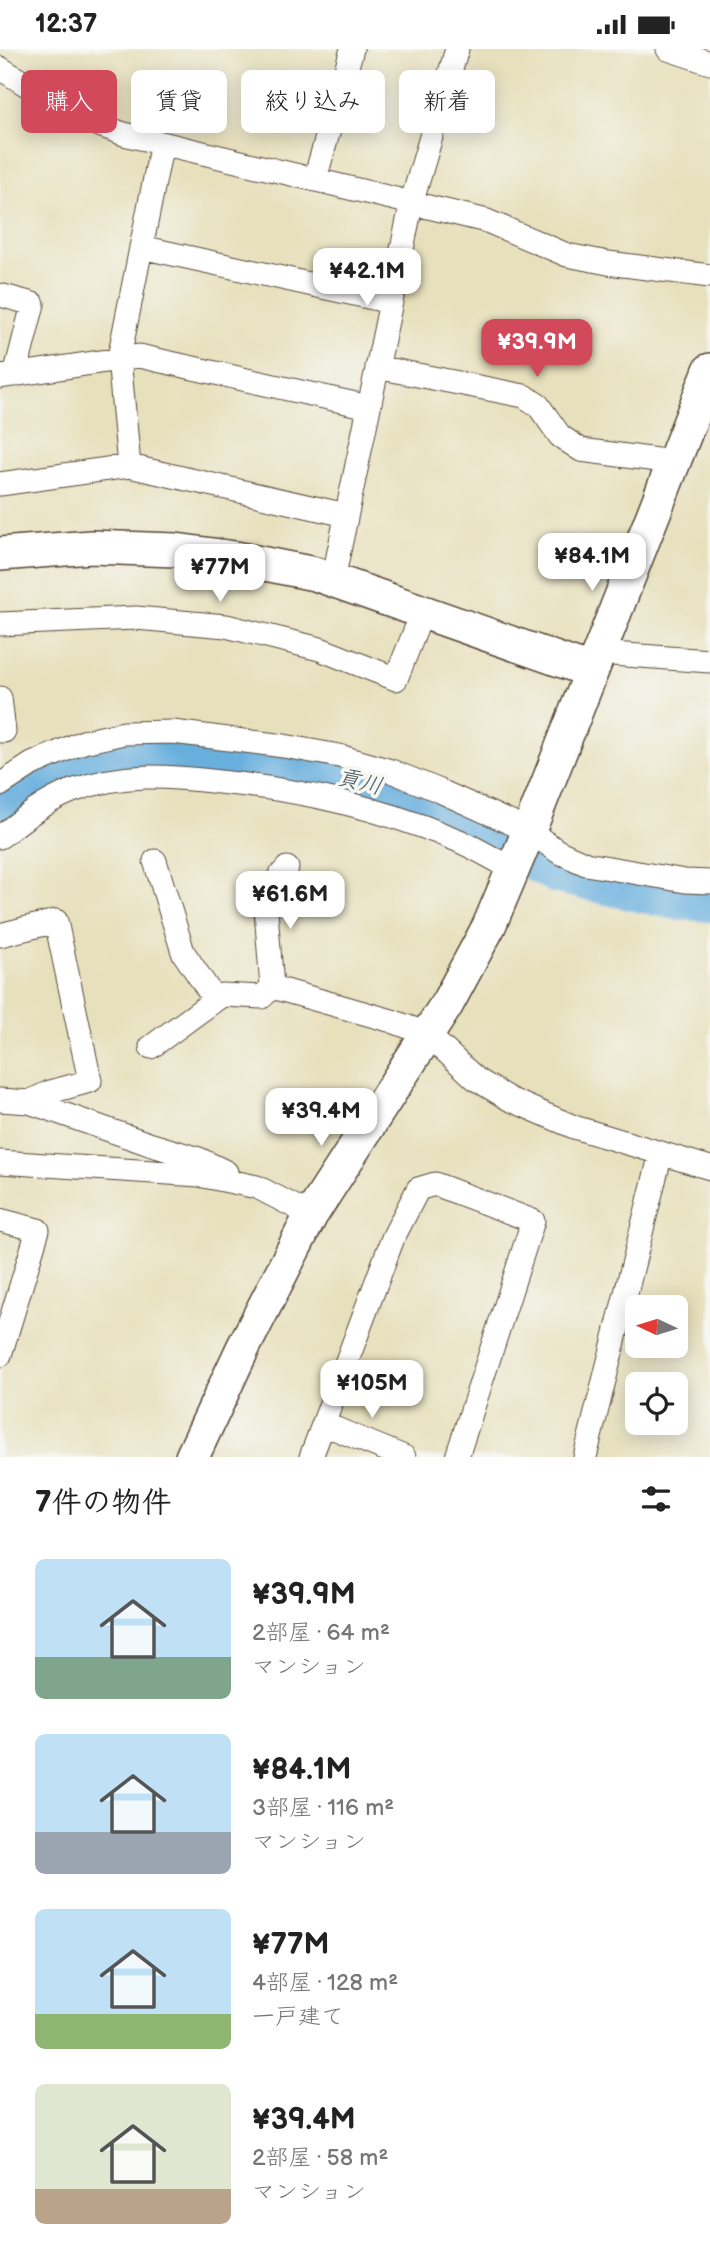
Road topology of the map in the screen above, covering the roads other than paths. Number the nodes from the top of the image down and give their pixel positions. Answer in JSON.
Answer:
{"nodes":[{"id":1,"x":352,"y":49,"type":"edge"},
{"id":2,"x":457,"y":49,"type":"edge"},
{"id":3,"x":668,"y":49,"type":"edge"},
{"id":4,"x":710,"y":63,"type":"edge"},
{"id":5,"x":0,"y":68,"type":"edge"},
{"id":6,"x":162,"y":143,"type":"junction"},
{"id":7,"x":315,"y":179,"type":"junction"},
{"id":8,"x":412,"y":201,"type":"junction"},
{"id":9,"x":141,"y":247,"type":"junction"},
{"id":10,"x":710,"y":275,"type":"edge"},
{"id":11,"x":0,"y":295,"type":"edge"},
{"id":12,"x":391,"y":302,"type":"junction"},
{"id":13,"x":119,"y":358,"type":"junction"},
{"id":14,"x":377,"y":367,"type":"junction"},
{"id":15,"x":710,"y":370,"type":"edge"},
{"id":16,"x":7,"y":376,"type":"edge"},
{"id":17,"x":369,"y":407,"type":"junction"},
{"id":18,"x":701,"y":417,"type":"edge"},
{"id":19,"x":673,"y":462,"type":"junction"},
{"id":20,"x":129,"y":466,"type":"junction"},
{"id":21,"x":0,"y":484,"type":"edge"},
{"id":22,"x":346,"y":515,"type":"junction"},
{"id":23,"x":0,"y":554,"type":"edge"},
{"id":24,"x":333,"y":580,"type":"junction"},
{"id":25,"x":423,"y":611,"type":"junction"},
{"id":26,"x":0,"y":624,"type":"edge"},
{"id":27,"x":710,"y":661,"type":"edge"},
{"id":28,"x":594,"y":662,"type":"junction"},
{"id":29,"x":0,"y":698,"type":"edge"},
{"id":30,"x":0,"y":731,"type":"edge"},
{"id":31,"x":0,"y":785,"type":"edge"},
{"id":32,"x":527,"y":834,"type":"junction"},
{"id":33,"x":0,"y":837,"type":"edge"},
{"id":34,"x":155,"y":861,"type":"dead end"},
{"id":35,"x":287,"y":868,"type":"dead end"},
{"id":36,"x":513,"y":869,"type":"junction"},
{"id":37,"x":710,"y":882,"type":"edge"},
{"id":38,"x":0,"y":935,"type":"edge"},
{"id":39,"x":272,"y":987,"type":"junction"},
{"id":40,"x":215,"y":1000,"type":"junction"},
{"id":41,"x":427,"y":1034,"type":"junction"},
{"id":42,"x":151,"y":1047,"type":"dead end"},
{"id":43,"x":0,"y":1100,"type":"edge"},
{"id":44,"x":29,"y":1102,"type":"junction"},
{"id":45,"x":661,"y":1153,"type":"junction"},
{"id":46,"x":0,"y":1162,"type":"edge"},
{"id":47,"x":710,"y":1168,"type":"edge"},
{"id":48,"x":257,"y":1187,"type":"junction"},
{"id":49,"x":311,"y":1215,"type":"junction"},
{"id":50,"x":0,"y":1220,"type":"edge"},
{"id":51,"x":0,"y":1355,"type":"edge"},
{"id":52,"x":324,"y":1424,"type":"junction"},
{"id":53,"x":191,"y":1457,"type":"edge"},
{"id":54,"x":311,"y":1457,"type":"edge"},
{"id":55,"x":404,"y":1457,"type":"edge"},
{"id":56,"x":457,"y":1457,"type":"edge"},
{"id":57,"x":585,"y":1457,"type":"edge"}],
"edges":[{"from":1,"to":7,"type":"street"},
{"from":2,"to":8,"type":"street"},
{"from":3,"to":4,"type":"street"},
{"from":5,"to":6,"type":"street"},
{"from":6,"to":7,"type":"street"},
{"from":6,"to":9,"type":"street"},
{"from":7,"to":8,"type":"street"},
{"from":8,"to":10,"type":"street"},
{"from":8,"to":12,"type":"street"},
{"from":9,"to":12,"type":"street"},
{"from":9,"to":13,"type":"street"},
{"from":11,"to":16,"type":"street"},
{"from":12,"to":14,"type":"street"},
{"from":13,"to":16,"type":"street"},
{"from":13,"to":17,"type":"street"},
{"from":13,"to":20,"type":"street"},
{"from":14,"to":17,"type":"street"},
{"from":14,"to":19,"type":"street"},
{"from":15,"to":18,"type":"street"},
{"from":17,"to":22,"type":"street"},
{"from":18,"to":19,"type":"street"},
{"from":19,"to":28,"type":"street"},
{"from":20,"to":21,"type":"street"},
{"from":20,"to":22,"type":"street"},
{"from":22,"to":24,"type":"street"},
{"from":23,"to":24,"type":"street"},
{"from":24,"to":25,"type":"street"},
{"from":25,"to":26,"type":"street"},
{"from":25,"to":28,"type":"street"},
{"from":27,"to":28,"type":"street"},
{"from":28,"to":32,"type":"street"},
{"from":29,"to":30,"type":"street"},
{"from":31,"to":32,"type":"street"},
{"from":32,"to":36,"type":"street"},
{"from":32,"to":37,"type":"street"},
{"from":33,"to":36,"type":"street"},
{"from":34,"to":40,"type":"street"},
{"from":35,"to":39,"type":"street"},
{"from":36,"to":41,"type":"street"},
{"from":38,"to":44,"type":"street"},
{"from":39,"to":40,"type":"street"},
{"from":39,"to":41,"type":"street"},
{"from":40,"to":42,"type":"street"},
{"from":41,"to":45,"type":"street"},
{"from":41,"to":49,"type":"street"},
{"from":43,"to":44,"type":"street"},
{"from":44,"to":48,"type":"street"},
{"from":45,"to":47,"type":"street"},
{"from":45,"to":57,"type":"street"},
{"from":46,"to":48,"type":"street"},
{"from":48,"to":49,"type":"street"},
{"from":49,"to":53,"type":"street"},
{"from":50,"to":51,"type":"street"},
{"from":52,"to":54,"type":"street"},
{"from":52,"to":55,"type":"street"},
{"from":52,"to":56,"type":"street"}]}
